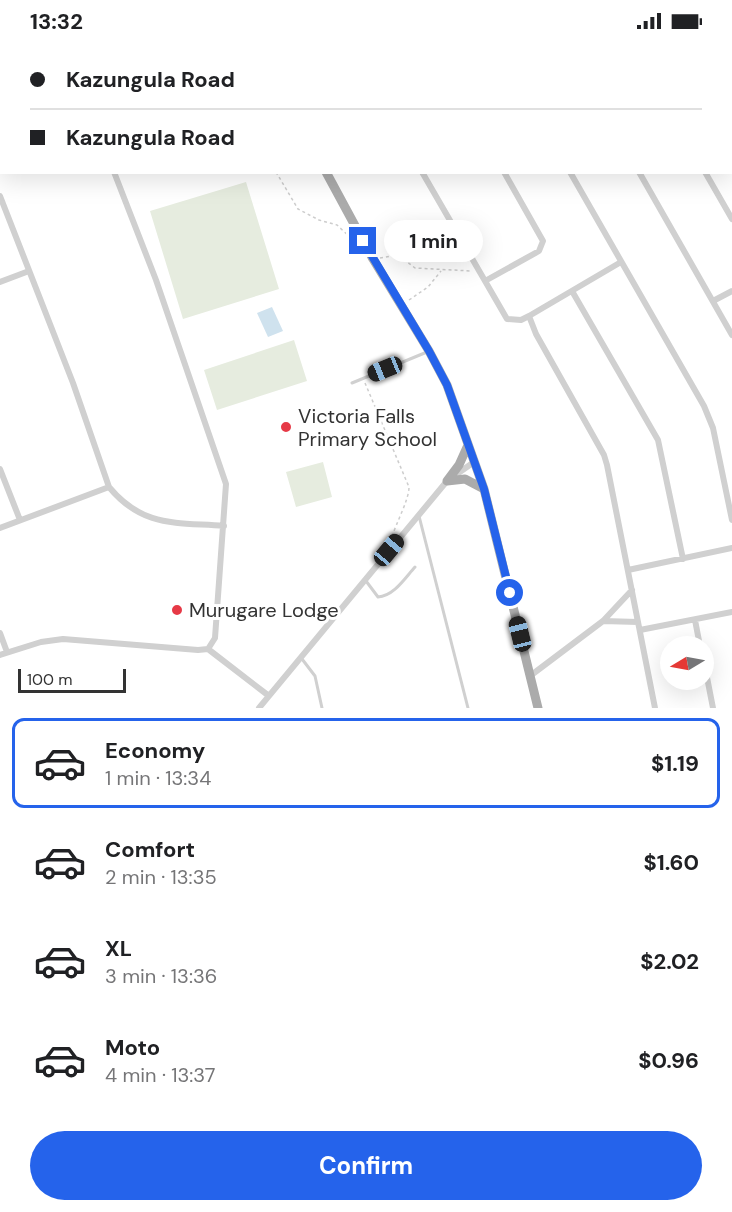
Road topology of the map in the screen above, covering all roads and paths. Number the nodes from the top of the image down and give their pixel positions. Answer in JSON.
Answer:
{"nodes":[{"id":1,"x":115,"y":174,"type":"edge"},
{"id":2,"x":277,"y":174,"type":"edge"},
{"id":3,"x":327,"y":174,"type":"edge"},
{"id":4,"x":423,"y":174,"type":"edge"},
{"id":5,"x":505,"y":174,"type":"edge"},
{"id":6,"x":571,"y":174,"type":"edge"},
{"id":7,"x":640,"y":174,"type":"edge"},
{"id":8,"x":706,"y":174,"type":"edge"},
{"id":9,"x":0,"y":196,"type":"edge"},
{"id":10,"x":732,"y":219,"type":"edge"},
{"id":11,"x":356,"y":243,"type":"dead end"},
{"id":12,"x":373,"y":259,"type":"junction"},
{"id":13,"x":621,"y":261,"type":"junction"},
{"id":14,"x":441,"y":270,"type":"junction"},
{"id":15,"x":479,"y":270,"type":"junction"},
{"id":16,"x":29,"y":271,"type":"junction"},
{"id":17,"x":485,"y":280,"type":"junction"},
{"id":18,"x":0,"y":282,"type":"edge"},
{"id":19,"x":572,"y":291,"type":"junction"},
{"id":20,"x":732,"y":291,"type":"edge"},
{"id":21,"x":712,"y":301,"type":"junction"},
{"id":22,"x":401,"y":306,"type":"junction"},
{"id":23,"x":529,"y":316,"type":"junction"},
{"id":24,"x":732,"y":335,"type":"edge"},
{"id":25,"x":429,"y":351,"type":"junction"},
{"id":26,"x":363,"y":378,"type":"junction"},
{"id":27,"x":352,"y":383,"type":"dead end"},
{"id":28,"x":468,"y":445,"type":"junction"},
{"id":29,"x":474,"y":462,"type":"junction"},
{"id":30,"x":0,"y":469,"type":"edge"},
{"id":31,"x":447,"y":481,"type":"junction"},
{"id":32,"x":109,"y":487,"type":"junction"},
{"id":33,"x":484,"y":489,"type":"junction"},
{"id":34,"x":419,"y":516,"type":"junction"},
{"id":35,"x":20,"y":520,"type":"junction"},
{"id":36,"x":732,"y":520,"type":"edge"},
{"id":37,"x":225,"y":526,"type":"junction"},
{"id":38,"x":0,"y":528,"type":"edge"},
{"id":39,"x":732,"y":548,"type":"edge"},
{"id":40,"x":389,"y":550,"type":"junction"},
{"id":41,"x":682,"y":559,"type":"junction"},
{"id":42,"x":416,"y":567,"type":"dead end"},
{"id":43,"x":628,"y":570,"type":"junction"},
{"id":44,"x":364,"y":580,"type":"junction"},
{"id":45,"x":632,"y":590,"type":"junction"},
{"id":46,"x":732,"y":612,"type":"edge"},
{"id":47,"x":695,"y":620,"type":"junction"},
{"id":48,"x":603,"y":621,"type":"junction"},
{"id":49,"x":638,"y":622,"type":"junction"},
{"id":50,"x":640,"y":630,"type":"junction"},
{"id":51,"x":0,"y":633,"type":"edge"},
{"id":52,"x":698,"y":636,"type":"edge"},
{"id":53,"x":208,"y":649,"type":"junction"},
{"id":54,"x":7,"y":652,"type":"junction"},
{"id":55,"x":0,"y":655,"type":"edge"},
{"id":56,"x":301,"y":657,"type":"junction"},
{"id":57,"x":530,"y":676,"type":"junction"},
{"id":58,"x":709,"y":690,"type":"edge"},
{"id":59,"x":269,"y":696,"type":"junction"},
{"id":60,"x":259,"y":708,"type":"edge"},
{"id":61,"x":322,"y":708,"type":"edge"},
{"id":62,"x":468,"y":708,"type":"edge"},
{"id":63,"x":538,"y":708,"type":"edge"},
{"id":64,"x":656,"y":708,"type":"edge"},
{"id":65,"x":712,"y":708,"type":"edge"}],
"edges":[{"from":1,"to":37,"type":"street"},
{"from":2,"to":11,"type":"path"},
{"from":3,"to":12,"type":"main road"},
{"from":4,"to":15,"type":"street"},
{"from":5,"to":17,"type":"street"},
{"from":6,"to":13,"type":"street"},
{"from":7,"to":21,"type":"street"},
{"from":8,"to":10,"type":"street"},
{"from":9,"to":16,"type":"street"},
{"from":12,"to":14,"type":"path"},
{"from":12,"to":22,"type":"main road"},
{"from":13,"to":19,"type":"street"},
{"from":13,"to":36,"type":"street"},
{"from":14,"to":15,"type":"path"},
{"from":14,"to":22,"type":"path"},
{"from":15,"to":17,"type":"street"},
{"from":16,"to":18,"type":"street"},
{"from":16,"to":32,"type":"street"},
{"from":17,"to":23,"type":"street"},
{"from":19,"to":23,"type":"street"},
{"from":19,"to":41,"type":"street"},
{"from":20,"to":21,"type":"street"},
{"from":21,"to":24,"type":"street"},
{"from":22,"to":25,"type":"main road"},
{"from":23,"to":43,"type":"street"},
{"from":25,"to":26,"type":"lane"},
{"from":25,"to":28,"type":"main road"},
{"from":26,"to":27,"type":"lane"},
{"from":26,"to":40,"type":"path"},
{"from":28,"to":29,"type":"main road"},
{"from":28,"to":31,"type":"main road"},
{"from":29,"to":31,"type":"street"},
{"from":29,"to":33,"type":"main road"},
{"from":30,"to":35,"type":"street"},
{"from":31,"to":33,"type":"main road"},
{"from":31,"to":34,"type":"street"},
{"from":32,"to":35,"type":"street"},
{"from":32,"to":37,"type":"street"},
{"from":33,"to":57,"type":"main road"},
{"from":34,"to":40,"type":"street"},
{"from":34,"to":62,"type":"lane"},
{"from":35,"to":38,"type":"street"},
{"from":37,"to":53,"type":"street"},
{"from":39,"to":41,"type":"street"},
{"from":40,"to":44,"type":"street"},
{"from":41,"to":43,"type":"street"},
{"from":42,"to":44,"type":"lane"},
{"from":43,"to":45,"type":"street"},
{"from":44,"to":56,"type":"street"},
{"from":45,"to":48,"type":"street"},
{"from":45,"to":49,"type":"street"},
{"from":46,"to":47,"type":"street"},
{"from":47,"to":50,"type":"street"},
{"from":47,"to":52,"type":"street"},
{"from":48,"to":49,"type":"street"},
{"from":48,"to":57,"type":"street"},
{"from":49,"to":50,"type":"street"},
{"from":50,"to":64,"type":"street"},
{"from":51,"to":54,"type":"street"},
{"from":53,"to":54,"type":"street"},
{"from":53,"to":59,"type":"street"},
{"from":54,"to":55,"type":"street"},
{"from":56,"to":59,"type":"street"},
{"from":56,"to":61,"type":"lane"},
{"from":57,"to":63,"type":"main road"},
{"from":58,"to":65,"type":"street"},
{"from":59,"to":60,"type":"street"}]}
